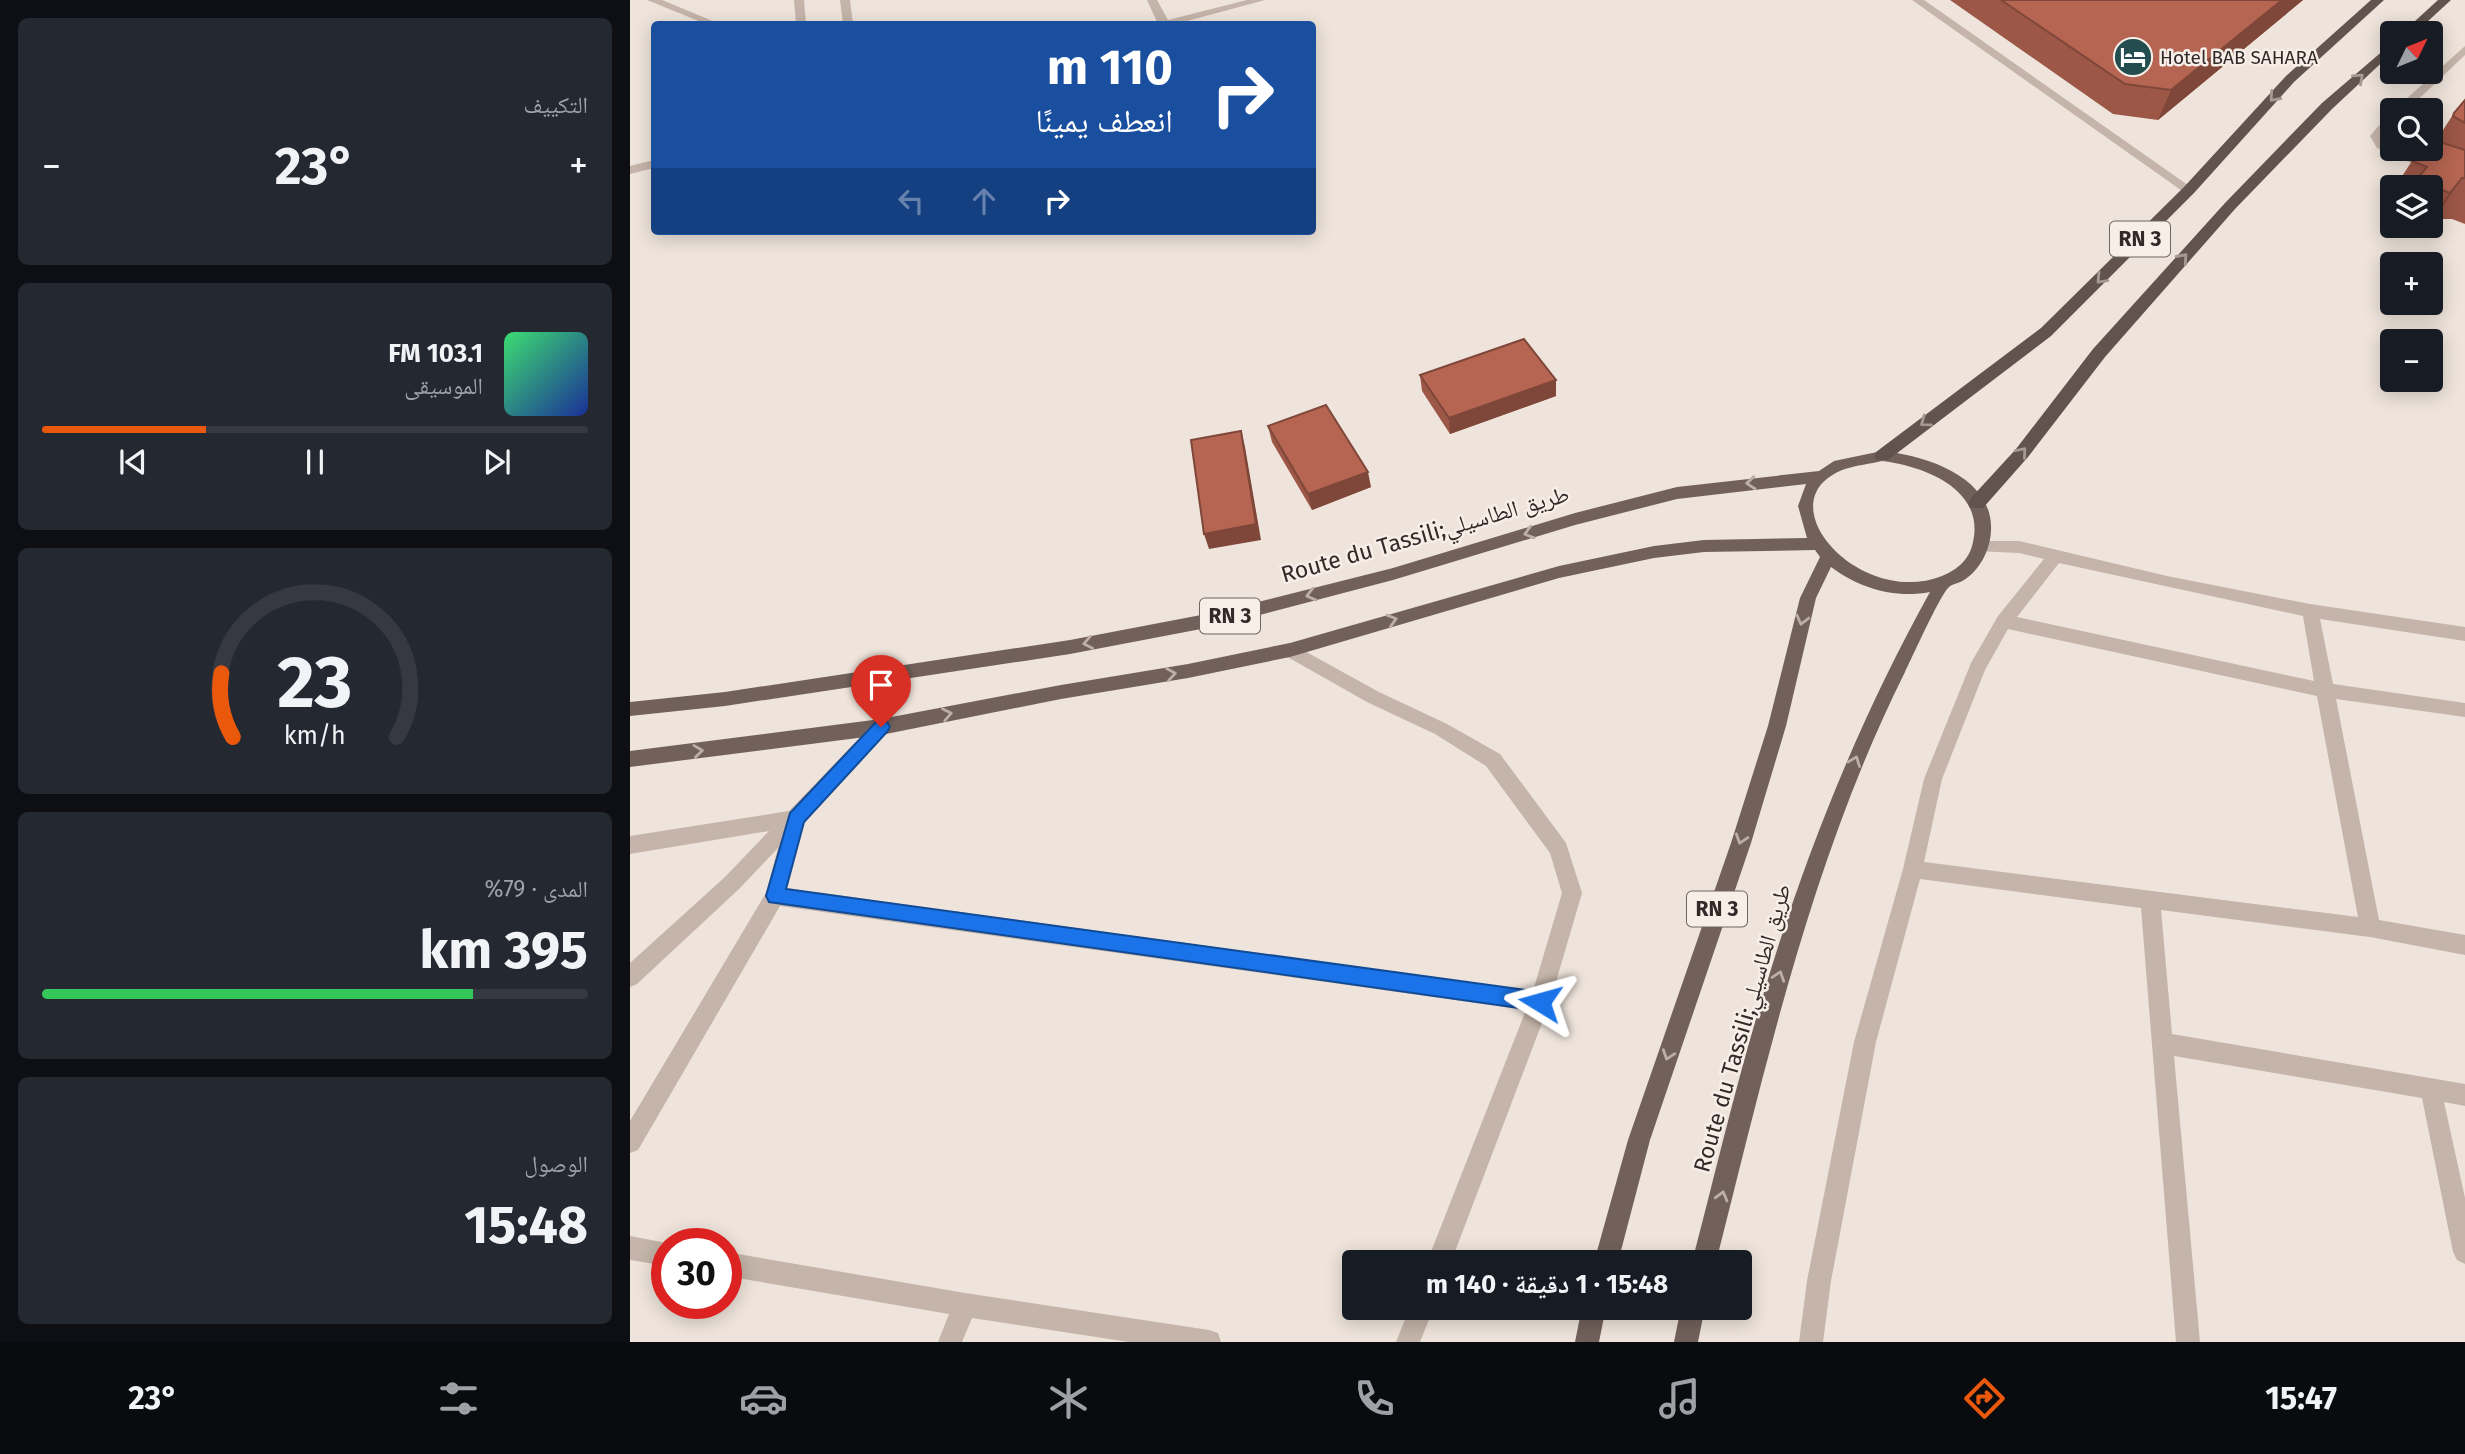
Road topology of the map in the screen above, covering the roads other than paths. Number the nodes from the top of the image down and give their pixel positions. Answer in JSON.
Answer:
{"nodes":[{"id":1,"x":652,"y":0,"type":"edge"},
{"id":2,"x":799,"y":0,"type":"edge"},
{"id":3,"x":845,"y":0,"type":"edge"},
{"id":4,"x":1152,"y":0,"type":"edge"},
{"id":5,"x":1260,"y":0,"type":"edge"},
{"id":6,"x":1917,"y":0,"type":"edge"},
{"id":7,"x":2378,"y":0,"type":"edge"},
{"id":8,"x":2445,"y":0,"type":"edge"},
{"id":9,"x":707,"y":21,"type":"edge"},
{"id":10,"x":801,"y":21,"type":"edge"},
{"id":11,"x":848,"y":21,"type":"edge"},
{"id":12,"x":1162,"y":21,"type":"edge"},
{"id":13,"x":1176,"y":21,"type":"edge"},
{"id":14,"x":2421,"y":21,"type":"edge"},
{"id":15,"x":2465,"y":49,"type":"edge"},
{"id":16,"x":2380,"y":58,"type":"edge"},
{"id":17,"x":2413,"y":98,"type":"edge"},
{"id":18,"x":2417,"y":161,"type":"edge"},
{"id":19,"x":651,"y":165,"type":"edge"},
{"id":20,"x":630,"y":170,"type":"edge"},
{"id":21,"x":2465,"y":182,"type":"edge"},
{"id":22,"x":2189,"y":190,"type":"junction"},
{"id":23,"x":1882,"y":456,"type":"junction"},
{"id":24,"x":1819,"y":477,"type":"junction"},
{"id":25,"x":1976,"y":503,"type":"junction"},
{"id":26,"x":1982,"y":547,"type":"junction"},
{"id":27,"x":1822,"y":551,"type":"junction"},
{"id":28,"x":2056,"y":555,"type":"junction"},
{"id":29,"x":1943,"y":583,"type":"junction"},
{"id":30,"x":2310,"y":611,"type":"junction"},
{"id":31,"x":2004,"y":621,"type":"junction"},
{"id":32,"x":2465,"y":634,"type":"edge"},
{"id":33,"x":1290,"y":650,"type":"junction"},
{"id":34,"x":2323,"y":690,"type":"junction"},
{"id":35,"x":630,"y":709,"type":"edge"},
{"id":36,"x":2465,"y":710,"type":"edge"},
{"id":37,"x":881,"y":727,"type":"junction"},
{"id":38,"x":630,"y":759,"type":"edge"},
{"id":39,"x":796,"y":818,"type":"junction"},
{"id":40,"x":630,"y":845,"type":"edge"},
{"id":41,"x":1913,"y":869,"type":"junction"},
{"id":42,"x":775,"y":896,"type":"junction"},
{"id":43,"x":2150,"y":898,"type":"junction"},
{"id":44,"x":2370,"y":928,"type":"junction"},
{"id":45,"x":2465,"y":945,"type":"edge"},
{"id":46,"x":630,"y":978,"type":"edge"},
{"id":47,"x":1540,"y":1002,"type":"junction"},
{"id":48,"x":2162,"y":1043,"type":"junction"},
{"id":49,"x":2431,"y":1091,"type":"junction"},
{"id":50,"x":2465,"y":1096,"type":"edge"},
{"id":51,"x":630,"y":1142,"type":"edge"},
{"id":52,"x":630,"y":1248,"type":"edge"},
{"id":53,"x":1444,"y":1250,"type":"edge"},
{"id":54,"x":1609,"y":1250,"type":"edge"},
{"id":55,"x":1707,"y":1250,"type":"edge"},
{"id":56,"x":651,"y":1251,"type":"edge"},
{"id":57,"x":2465,"y":1252,"type":"edge"},
{"id":58,"x":742,"y":1267,"type":"edge"},
{"id":59,"x":965,"y":1305,"type":"junction"},
{"id":60,"x":1417,"y":1320,"type":"edge"},
{"id":61,"x":1591,"y":1320,"type":"edge"},
{"id":62,"x":1690,"y":1320,"type":"edge"},
{"id":63,"x":950,"y":1342,"type":"edge"},
{"id":64,"x":1209,"y":1342,"type":"edge"},
{"id":65,"x":1408,"y":1342,"type":"edge"},
{"id":66,"x":1587,"y":1342,"type":"edge"},
{"id":67,"x":1686,"y":1342,"type":"edge"},
{"id":68,"x":1811,"y":1342,"type":"edge"},
{"id":69,"x":2188,"y":1342,"type":"edge"}],
"edges":[{"from":1,"to":9,"type":"street"},
{"from":2,"to":10,"type":"street"},
{"from":3,"to":11,"type":"street"},
{"from":4,"to":12,"type":"street"},
{"from":5,"to":13,"type":"street"},
{"from":6,"to":22,"type":"street"},
{"from":7,"to":22,"type":"highway","number":"RN 3","one_way":true},
{"from":8,"to":14,"type":"highway"},
{"from":15,"to":17,"type":"street"},
{"from":25,"to":16,"type":"highway","number":"RN 3","one_way":true},
{"from":18,"to":21,"type":"street"},
{"from":19,"to":20,"type":"street"},
{"from":22,"to":23,"type":"highway","number":"RN 3","one_way":true},
{"from":23,"to":24,"type":"main road"},
{"from":23,"to":25,"type":"main road"},
{"from":24,"to":27,"type":"main road"},
{"from":24,"to":35,"type":"main road","name":"Route du Tassili;طريق الطاسيلي","number":"RN 3","one_way":true},
{"from":25,"to":26,"type":"main road"},
{"from":26,"to":28,"type":"street"},
{"from":26,"to":29,"type":"main road"},
{"from":27,"to":29,"type":"main road"},
{"from":33,"to":27,"type":"main road","number":"RN 3","one_way":true},
{"from":27,"to":54,"type":"main road","number":"RN 3","one_way":true},
{"from":28,"to":30,"type":"street"},
{"from":28,"to":31,"type":"street"},
{"from":55,"to":29,"type":"main road","name":"Route du Tassili;طريق الطاسيلي","one_way":true},
{"from":30,"to":32,"type":"street"},
{"from":30,"to":34,"type":"street"},
{"from":31,"to":34,"type":"street"},
{"from":31,"to":41,"type":"street"},
{"from":37,"to":33,"type":"main road","number":"RN 3","one_way":true},
{"from":33,"to":47,"type":"street"},
{"from":34,"to":36,"type":"street"},
{"from":34,"to":44,"type":"street"},
{"from":38,"to":37,"type":"main road","number":"RN 3","one_way":true},
{"from":37,"to":39,"type":"street"},
{"from":39,"to":40,"type":"street"},
{"from":39,"to":42,"type":"street"},
{"from":39,"to":46,"type":"street"},
{"from":41,"to":43,"type":"street"},
{"from":41,"to":68,"type":"street"},
{"from":42,"to":47,"type":"street"},
{"from":42,"to":51,"type":"street"},
{"from":43,"to":44,"type":"street"},
{"from":43,"to":48,"type":"street"},
{"from":44,"to":45,"type":"street"},
{"from":47,"to":53,"type":"street"},
{"from":48,"to":49,"type":"street"},
{"from":48,"to":69,"type":"street"},
{"from":49,"to":50,"type":"street"},
{"from":49,"to":57,"type":"street"},
{"from":52,"to":56,"type":"street"},
{"from":58,"to":59,"type":"street"},
{"from":59,"to":63,"type":"street"},
{"from":59,"to":64,"type":"street"},
{"from":60,"to":65,"type":"street"},
{"from":61,"to":66,"type":"main road"},
{"from":62,"to":67,"type":"main road"}]}
